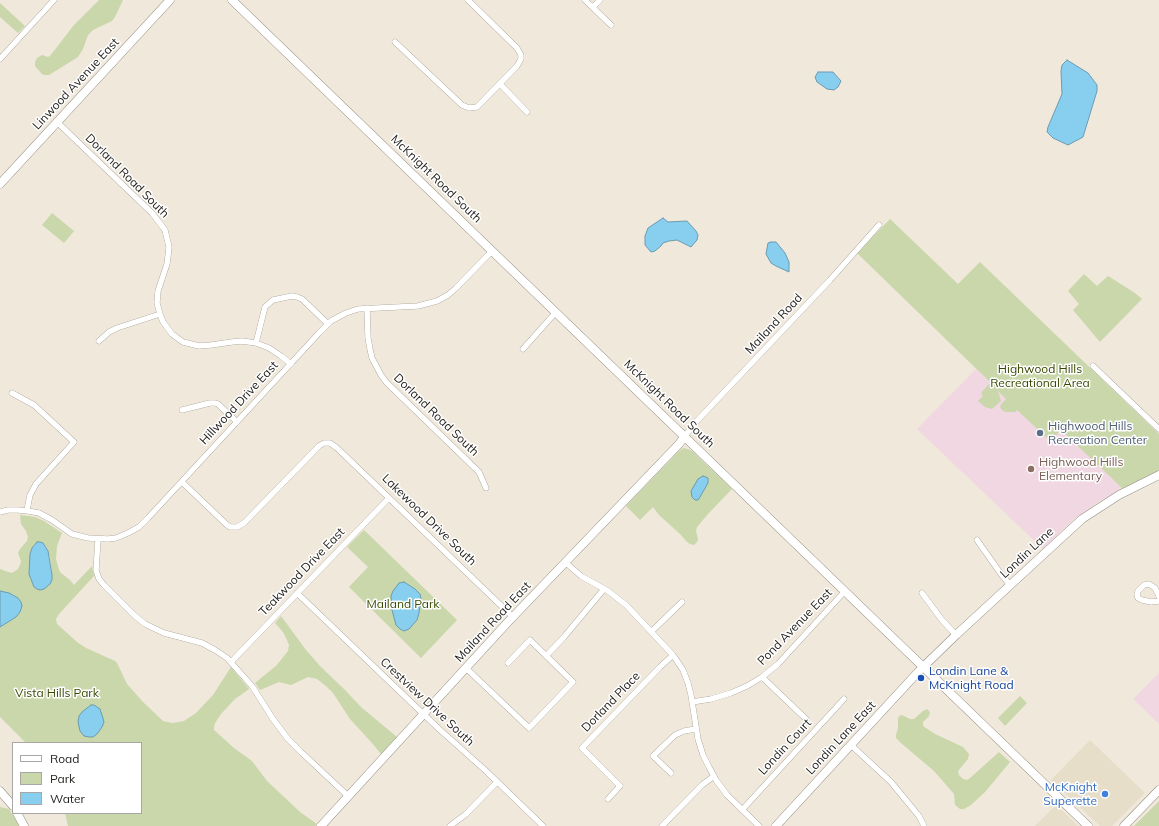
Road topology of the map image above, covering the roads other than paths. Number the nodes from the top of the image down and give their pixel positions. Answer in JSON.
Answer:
{"nodes":[{"id":1,"x":170,"y":0,"type":"edge"},
{"id":2,"x":232,"y":0,"type":"edge"},
{"id":3,"x":468,"y":0,"type":"edge"},
{"id":4,"x":585,"y":0,"type":"edge"},
{"id":5,"x":600,"y":0,"type":"edge"},
{"id":6,"x":52,"y":1,"type":"edge"},
{"id":7,"x":593,"y":7,"type":"junction"},
{"id":8,"x":611,"y":25,"type":"dead end"},
{"id":9,"x":395,"y":42,"type":"dead end"},
{"id":10,"x":0,"y":59,"type":"edge"},
{"id":11,"x":500,"y":84,"type":"junction"},
{"id":12,"x":527,"y":112,"type":"dead end"},
{"id":13,"x":58,"y":122,"type":"junction"},
{"id":14,"x":0,"y":184,"type":"edge"},
{"id":15,"x":878,"y":225,"type":"dead end"},
{"id":16,"x":492,"y":251,"type":"junction"},
{"id":17,"x":368,"y":308,"type":"junction"},
{"id":18,"x":556,"y":312,"type":"junction"},
{"id":19,"x":160,"y":314,"type":"junction"},
{"id":20,"x":328,"y":324,"type":"junction"},
{"id":21,"x":99,"y":341,"type":"dead end"},
{"id":22,"x":256,"y":343,"type":"junction"},
{"id":23,"x":524,"y":349,"type":"dead end"},
{"id":24,"x":291,"y":364,"type":"junction"},
{"id":25,"x":1093,"y":366,"type":"dead end"},
{"id":26,"x":12,"y":394,"type":"dead end"},
{"id":27,"x":182,"y":410,"type":"dead end"},
{"id":28,"x":237,"y":422,"type":"junction"},
{"id":29,"x":1159,"y":429,"type":"edge"},
{"id":30,"x":684,"y":436,"type":"junction"},
{"id":31,"x":1159,"y":475,"type":"edge"},
{"id":32,"x":182,"y":482,"type":"junction"},
{"id":33,"x":486,"y":488,"type":"dead end"},
{"id":34,"x":389,"y":498,"type":"junction"},
{"id":35,"x":27,"y":510,"type":"junction"},
{"id":36,"x":0,"y":512,"type":"edge"},
{"id":37,"x":98,"y":540,"type":"junction"},
{"id":38,"x":977,"y":540,"type":"dead end"},
{"id":39,"x":565,"y":562,"type":"junction"},
{"id":40,"x":1010,"y":585,"type":"junction"},
{"id":41,"x":604,"y":589,"type":"junction"},
{"id":42,"x":845,"y":591,"type":"junction"},
{"id":43,"x":297,"y":593,"type":"junction"},
{"id":44,"x":922,"y":593,"type":"dead end"},
{"id":45,"x":1159,"y":596,"type":"edge"},
{"id":46,"x":682,"y":602,"type":"dead end"},
{"id":47,"x":1159,"y":602,"type":"edge"},
{"id":48,"x":513,"y":617,"type":"junction"},
{"id":49,"x":652,"y":631,"type":"junction"},
{"id":50,"x":956,"y":635,"type":"junction"},
{"id":51,"x":673,"y":655,"type":"junction"},
{"id":52,"x":546,"y":656,"type":"junction"},
{"id":53,"x":231,"y":662,"type":"junction"},
{"id":54,"x":508,"y":663,"type":"dead end"},
{"id":55,"x":924,"y":667,"type":"junction"},
{"id":56,"x":466,"y":668,"type":"junction"},
{"id":57,"x":762,"y":677,"type":"junction"},
{"id":58,"x":844,"y":699,"type":"dead end"},
{"id":59,"x":692,"y":702,"type":"junction"},
{"id":60,"x":423,"y":714,"type":"junction"},
{"id":61,"x":806,"y":719,"type":"dead end"},
{"id":62,"x":696,"y":729,"type":"junction"},
{"id":63,"x":852,"y":745,"type":"junction"},
{"id":64,"x":671,"y":773,"type":"dead end"},
{"id":65,"x":714,"y":776,"type":"junction"},
{"id":66,"x":497,"y":782,"type":"junction"},
{"id":67,"x":1159,"y":790,"type":"edge"},
{"id":68,"x":0,"y":791,"type":"edge"},
{"id":69,"x":348,"y":796,"type":"junction"},
{"id":70,"x":608,"y":799,"type":"dead end"},
{"id":71,"x":12,"y":805,"type":"edge"},
{"id":72,"x":742,"y":810,"type":"junction"},
{"id":73,"x":18,"y":814,"type":"edge"},
{"id":74,"x":24,"y":826,"type":"edge"},
{"id":75,"x":321,"y":826,"type":"edge"},
{"id":76,"x":450,"y":826,"type":"edge"},
{"id":77,"x":543,"y":826,"type":"edge"},
{"id":78,"x":662,"y":826,"type":"edge"},
{"id":79,"x":759,"y":826,"type":"edge"},
{"id":80,"x":776,"y":826,"type":"edge"},
{"id":81,"x":924,"y":826,"type":"edge"},
{"id":82,"x":1088,"y":826,"type":"edge"},
{"id":83,"x":1124,"y":826,"type":"edge"}],
"edges":[{"from":1,"to":13,"type":"street","name":"Linwood Avenue East"},
{"from":2,"to":16,"type":"street","name":"McKnight Road South"},
{"from":3,"to":11,"type":"street"},
{"from":4,"to":7,"type":"street"},
{"from":5,"to":7,"type":"street"},
{"from":6,"to":10,"type":"street"},
{"from":7,"to":8,"type":"street"},
{"from":9,"to":11,"type":"street"},
{"from":11,"to":12,"type":"street"},
{"from":13,"to":14,"type":"street","name":"Linwood Avenue East"},
{"from":13,"to":19,"type":"street","name":"Dorland Road South"},
{"from":15,"to":30,"type":"street","name":"Mailand Road"},
{"from":16,"to":17,"type":"street","name":"Hillwood Drive East"},
{"from":16,"to":18,"type":"street","name":"McKnight Road South"},
{"from":17,"to":20,"type":"street","name":"Hillwood Drive East"},
{"from":17,"to":33,"type":"street","name":"Dorland Road South"},
{"from":18,"to":23,"type":"street"},
{"from":18,"to":30,"type":"street","name":"McKnight Road South"},
{"from":19,"to":21,"type":"street"},
{"from":19,"to":22,"type":"street","name":"Dorland Road South"},
{"from":20,"to":22,"type":"street"},
{"from":20,"to":24,"type":"street","name":"Hillwood Drive East"},
{"from":22,"to":24,"type":"street","name":"Dorland Road South"},
{"from":24,"to":28,"type":"street","name":"Hillwood Drive East"},
{"from":25,"to":29,"type":"street"},
{"from":26,"to":35,"type":"street"},
{"from":27,"to":28,"type":"street"},
{"from":28,"to":32,"type":"street","name":"Hillwood Drive East"},
{"from":30,"to":39,"type":"street","name":"Mailand Road East"},
{"from":30,"to":42,"type":"street","name":"McKnight Road South"},
{"from":31,"to":40,"type":"street","name":"Londin Lane"},
{"from":32,"to":34,"type":"street","name":"Lakewood Drive South"},
{"from":32,"to":37,"type":"street","name":"Hillwood Drive East"},
{"from":34,"to":43,"type":"street","name":"Teakwood Drive East"},
{"from":34,"to":48,"type":"street","name":"Lakewood Drive South"},
{"from":35,"to":36,"type":"street","name":"Hillwood Drive East"},
{"from":35,"to":37,"type":"street","name":"Hillwood Drive East"},
{"from":37,"to":53,"type":"street"},
{"from":38,"to":40,"type":"street"},
{"from":39,"to":41,"type":"street"},
{"from":39,"to":48,"type":"street","name":"Mailand Road East"},
{"from":40,"to":50,"type":"street","name":"Londin Lane"},
{"from":41,"to":49,"type":"street"},
{"from":41,"to":52,"type":"street"},
{"from":42,"to":55,"type":"street","name":"McKnight Road South"},
{"from":42,"to":57,"type":"street","name":"Pond Avenue East"},
{"from":43,"to":53,"type":"street","name":"Teakwood Drive East"},
{"from":43,"to":60,"type":"street","name":"Crestview Drive South"},
{"from":44,"to":50,"type":"street"},
{"from":45,"to":47,"type":"street"},
{"from":46,"to":49,"type":"street"},
{"from":48,"to":56,"type":"street","name":"Mailand Road East"},
{"from":49,"to":51,"type":"street"},
{"from":50,"to":55,"type":"street","name":"Londin Lane"},
{"from":51,"to":59,"type":"street"},
{"from":51,"to":70,"type":"street","name":"Dorland Place"},
{"from":52,"to":54,"type":"street"},
{"from":52,"to":56,"type":"street"},
{"from":53,"to":69,"type":"street"},
{"from":55,"to":63,"type":"street","name":"Londin Lane East"},
{"from":55,"to":82,"type":"street","name":"McKnight Road South"},
{"from":56,"to":60,"type":"street","name":"Mailand Road East"},
{"from":57,"to":59,"type":"street","name":"Pond Avenue East"},
{"from":57,"to":61,"type":"street"},
{"from":58,"to":72,"type":"street","name":"Londin Court"},
{"from":59,"to":62,"type":"street"},
{"from":60,"to":66,"type":"street","name":"Crestview Drive South"},
{"from":60,"to":69,"type":"street","name":"Mailand Road East"},
{"from":62,"to":64,"type":"street"},
{"from":62,"to":65,"type":"street"},
{"from":63,"to":80,"type":"street","name":"Londin Lane East"},
{"from":63,"to":81,"type":"street"},
{"from":65,"to":72,"type":"street"},
{"from":65,"to":78,"type":"street"},
{"from":66,"to":76,"type":"street"},
{"from":66,"to":77,"type":"street","name":"Crestview Drive South"},
{"from":67,"to":83,"type":"street"},
{"from":68,"to":71,"type":"street"},
{"from":69,"to":75,"type":"street","name":"Mailand Road East"},
{"from":72,"to":79,"type":"street"},
{"from":73,"to":74,"type":"street"}]}
